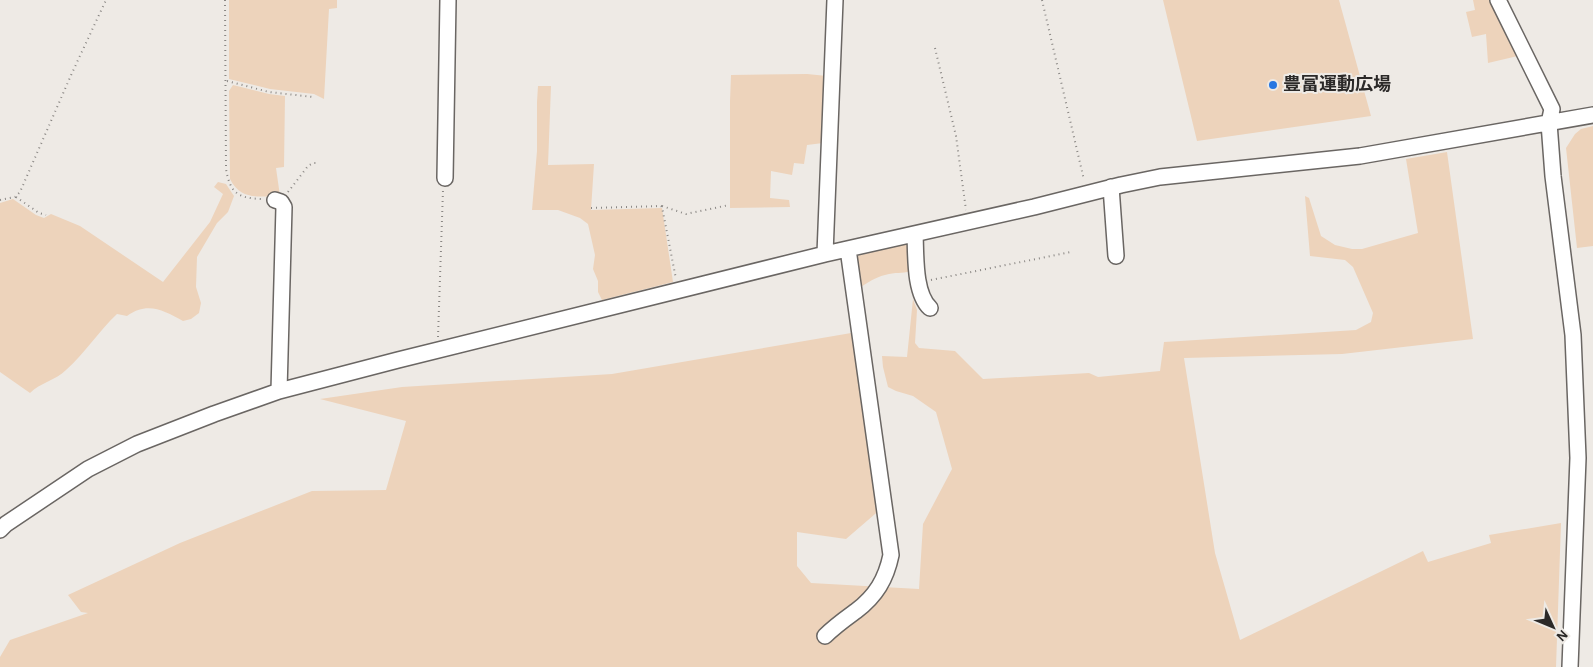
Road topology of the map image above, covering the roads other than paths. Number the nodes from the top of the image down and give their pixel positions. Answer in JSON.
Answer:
{"nodes":[{"id":1,"x":448,"y":0,"type":"edge"},
{"id":2,"x":835,"y":0,"type":"edge"},
{"id":3,"x":1498,"y":0,"type":"edge"},
{"id":4,"x":1593,"y":116,"type":"edge"},
{"id":5,"x":1549,"y":123,"type":"junction"},
{"id":6,"x":445,"y":178,"type":"road end"},
{"id":7,"x":1110,"y":187,"type":"junction"},
{"id":8,"x":278,"y":201,"type":"road end"},
{"id":9,"x":915,"y":234,"type":"junction"},
{"id":10,"x":848,"y":249,"type":"junction"},
{"id":11,"x":826,"y":254,"type":"junction"},
{"id":12,"x":1116,"y":256,"type":"dead end"},
{"id":13,"x":930,"y":308,"type":"dead end"},
{"id":14,"x":279,"y":391,"type":"junction"},
{"id":15,"x":0,"y":530,"type":"edge"},
{"id":16,"x":825,"y":636,"type":"dead end"},
{"id":17,"x":1570,"y":667,"type":"edge"}],
"edges":[{"from":1,"to":6,"type":"street"},
{"from":2,"to":11,"type":"street"},
{"from":3,"to":5,"type":"street"},
{"from":4,"to":5,"type":"street"},
{"from":5,"to":7,"type":"street"},
{"from":5,"to":17,"type":"street"},
{"from":7,"to":9,"type":"street"},
{"from":7,"to":12,"type":"street"},
{"from":8,"to":14,"type":"street"},
{"from":9,"to":10,"type":"street"},
{"from":9,"to":13,"type":"street"},
{"from":10,"to":11,"type":"street"},
{"from":10,"to":16,"type":"street"},
{"from":11,"to":14,"type":"street"},
{"from":14,"to":15,"type":"street"}]}
